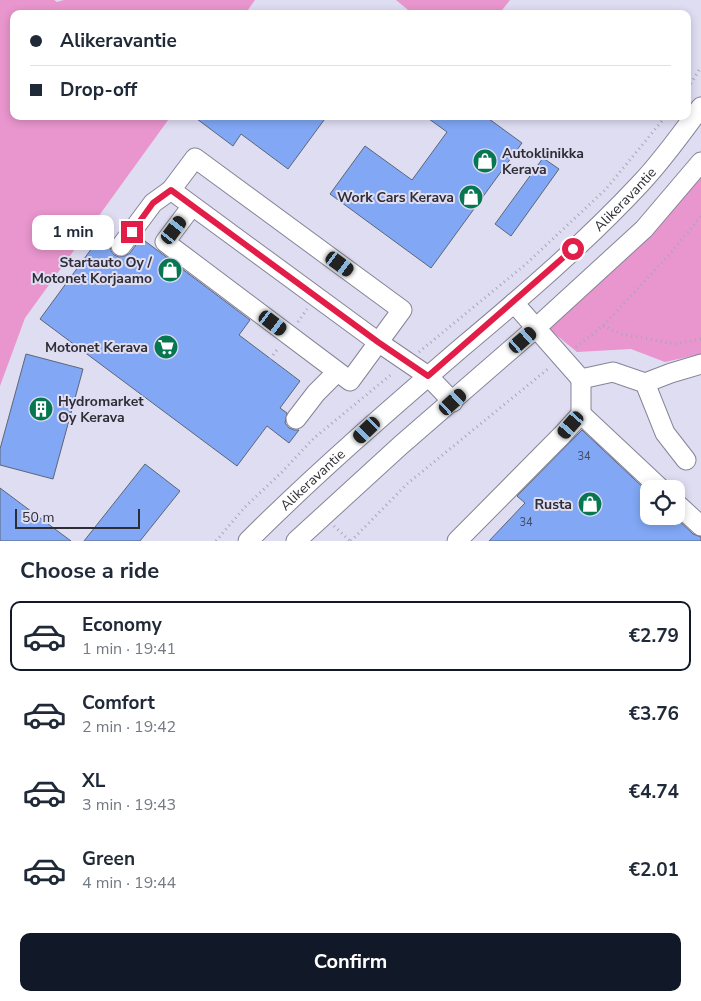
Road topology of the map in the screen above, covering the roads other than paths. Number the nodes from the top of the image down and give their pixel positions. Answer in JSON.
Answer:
{"nodes":[{"id":1,"x":701,"y":107,"type":"edge"},
{"id":2,"x":691,"y":120,"type":"edge"},
{"id":3,"x":691,"y":120,"type":"edge"},
{"id":4,"x":701,"y":162,"type":"edge"},
{"id":5,"x":171,"y":190,"type":"junction"},
{"id":6,"x":192,"y":206,"type":"junction"},
{"id":7,"x":122,"y":246,"type":"dead end"},
{"id":8,"x":514,"y":302,"type":"junction"},
{"id":9,"x":538,"y":327,"type":"junction"},
{"id":10,"x":378,"y":342,"type":"junction"},
{"id":11,"x":701,"y":364,"type":"edge"},
{"id":12,"x":337,"y":372,"type":"junction"},
{"id":13,"x":428,"y":376,"type":"junction"},
{"id":14,"x":581,"y":379,"type":"junction"},
{"id":15,"x":644,"y":384,"type":"junction"},
{"id":16,"x":453,"y":402,"type":"junction"},
{"id":17,"x":581,"y":414,"type":"junction"},
{"id":18,"x":296,"y":420,"type":"dead end"},
{"id":19,"x":686,"y":460,"type":"dead end"},
{"id":20,"x":651,"y":480,"type":"edge"},
{"id":21,"x":685,"y":511,"type":"edge"},
{"id":22,"x":701,"y":526,"type":"edge"},
{"id":23,"x":248,"y":541,"type":"edge"},
{"id":24,"x":296,"y":541,"type":"edge"},
{"id":25,"x":457,"y":541,"type":"edge"}],
"edges":[{"from":1,"to":2,"type":"street","name":"Alikeravantie"},
{"from":3,"to":8,"type":"street","name":"Alikeravantie"},
{"from":4,"to":9,"type":"street"},
{"from":5,"to":6,"type":"street"},
{"from":5,"to":7,"type":"street"},
{"from":5,"to":10,"type":"street"},
{"from":6,"to":10,"type":"street"},
{"from":6,"to":12,"type":"street"},
{"from":8,"to":9,"type":"street"},
{"from":8,"to":13,"type":"street","name":"Alikeravantie"},
{"from":9,"to":14,"type":"street"},
{"from":9,"to":16,"type":"street"},
{"from":10,"to":12,"type":"street"},
{"from":10,"to":13,"type":"street"},
{"from":11,"to":15,"type":"street"},
{"from":12,"to":18,"type":"street"},
{"from":13,"to":16,"type":"street"},
{"from":13,"to":23,"type":"street","name":"Alikeravantie"},
{"from":14,"to":15,"type":"street"},
{"from":14,"to":17,"type":"street"},
{"from":15,"to":19,"type":"street"},
{"from":16,"to":24,"type":"street"},
{"from":17,"to":20,"type":"street"},
{"from":17,"to":25,"type":"street"},
{"from":21,"to":22,"type":"street"}]}
